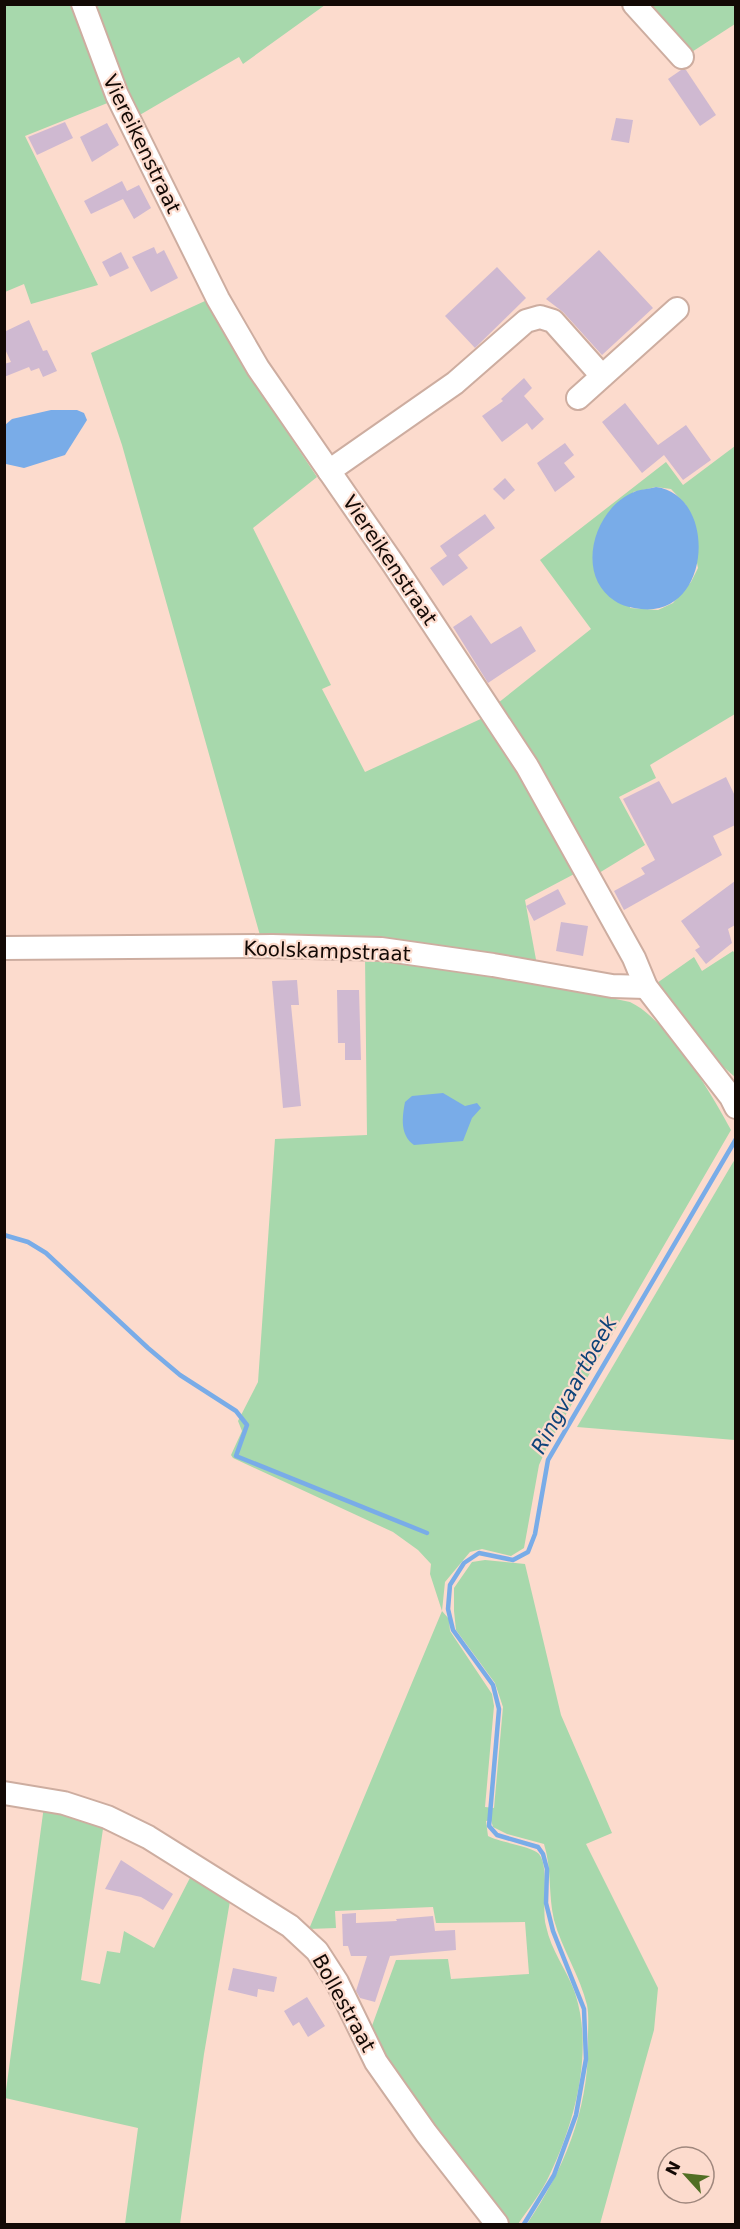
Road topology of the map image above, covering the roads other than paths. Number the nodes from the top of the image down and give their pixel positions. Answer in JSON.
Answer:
{"nodes":[{"id":1,"x":82,"y":4,"type":"edge"},
{"id":2,"x":634,"y":4,"type":"edge"},
{"id":3,"x":681,"y":57,"type":"dead end"},
{"id":4,"x":677,"y":309,"type":"dead end"},
{"id":5,"x":602,"y":376,"type":"junction"},
{"id":6,"x":578,"y":398,"type":"dead end"},
{"id":7,"x":329,"y":471,"type":"junction"},
{"id":8,"x":4,"y":948,"type":"edge"},
{"id":9,"x":646,"y":987,"type":"junction"},
{"id":10,"x":734,"y":1100,"type":"edge"},
{"id":11,"x":4,"y":1793,"type":"edge"},
{"id":12,"x":497,"y":2224,"type":"edge"}],
"edges":[{"from":1,"to":7,"type":"street","name":"Viereikenstraat"},
{"from":2,"to":3,"type":"street"},
{"from":4,"to":5,"type":"street"},
{"from":5,"to":6,"type":"street"},
{"from":5,"to":7,"type":"street"},
{"from":7,"to":9,"type":"street","name":"Viereikenstraat"},
{"from":8,"to":9,"type":"street","name":"Koolskampstraat"},
{"from":9,"to":10,"type":"street","name":"Viereikenstraat"},
{"from":11,"to":12,"type":"street","name":"Bollestraat"}]}
